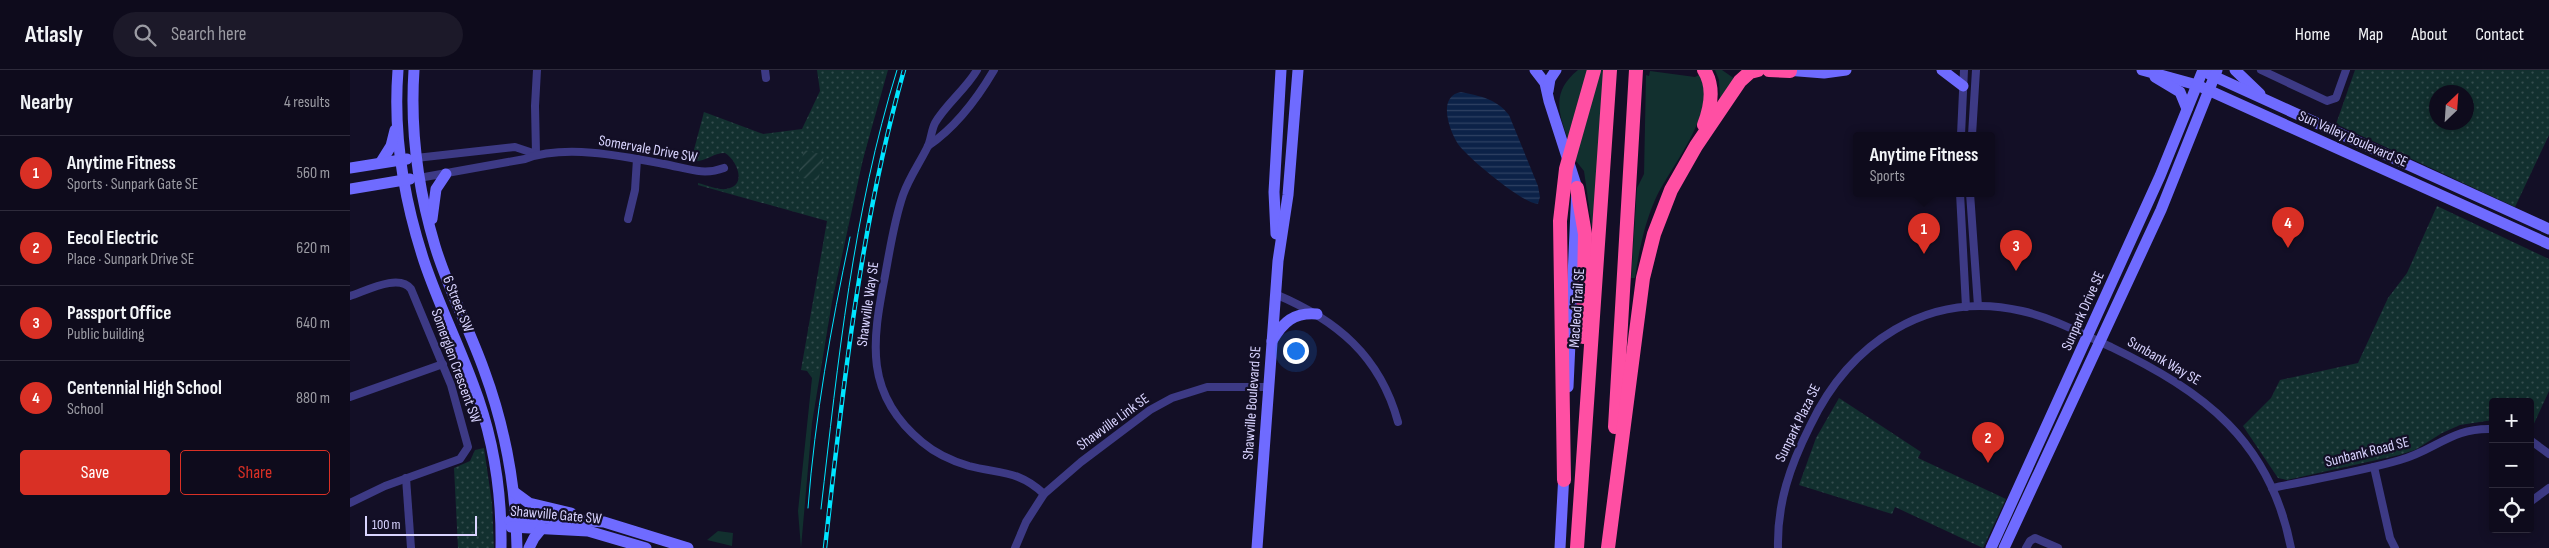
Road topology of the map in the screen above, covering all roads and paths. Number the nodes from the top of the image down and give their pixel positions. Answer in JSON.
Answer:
{"nodes":[{"id":1,"x":398,"y":70,"type":"edge"},
{"id":2,"x":414,"y":70,"type":"edge"},
{"id":3,"x":537,"y":70,"type":"edge"},
{"id":4,"x":977,"y":70,"type":"edge"},
{"id":5,"x":994,"y":70,"type":"edge"},
{"id":6,"x":1281,"y":70,"type":"edge"},
{"id":7,"x":1535,"y":70,"type":"edge"},
{"id":8,"x":1556,"y":70,"type":"edge"},
{"id":9,"x":1594,"y":70,"type":"edge"},
{"id":10,"x":1610,"y":70,"type":"edge"},
{"id":11,"x":1636,"y":70,"type":"edge"},
{"id":12,"x":1704,"y":70,"type":"edge"},
{"id":13,"x":1758,"y":70,"type":"edge"},
{"id":14,"x":1769,"y":70,"type":"edge"},
{"id":15,"x":1846,"y":70,"type":"edge"},
{"id":16,"x":1942,"y":70,"type":"edge"},
{"id":17,"x":1964,"y":70,"type":"edge"},
{"id":18,"x":1976,"y":70,"type":"edge"},
{"id":19,"x":2142,"y":70,"type":"edge"},
{"id":20,"x":2235,"y":70,"type":"edge"},
{"id":21,"x":2261,"y":70,"type":"edge"},
{"id":22,"x":2346,"y":70,"type":"edge"},
{"id":23,"x":1788,"y":71,"type":"edge"},
{"id":24,"x":2201,"y":71,"type":"edge"},
{"id":25,"x":1298,"y":72,"type":"edge"},
{"id":26,"x":2216,"y":73,"type":"edge"},
{"id":27,"x":2197,"y":85,"type":"junction"},
{"id":28,"x":1963,"y":86,"type":"junction"},
{"id":29,"x":2209,"y":90,"type":"junction"},
{"id":30,"x":1547,"y":94,"type":"junction"},
{"id":31,"x":2268,"y":102,"type":"junction"},
{"id":32,"x":2187,"y":110,"type":"junction"},
{"id":33,"x":398,"y":121,"type":"junction"},
{"id":34,"x":1961,"y":132,"type":"edge"},
{"id":35,"x":1972,"y":132,"type":"edge"},
{"id":36,"x":928,"y":146,"type":"junction"},
{"id":37,"x":1696,"y":146,"type":"junction"},
{"id":38,"x":536,"y":154,"type":"junction"},
{"id":39,"x":416,"y":158,"type":"junction"},
{"id":40,"x":637,"y":159,"type":"junction"},
{"id":41,"x":401,"y":160,"type":"junction"},
{"id":42,"x":381,"y":162,"type":"junction"},
{"id":43,"x":350,"y":168,"type":"edge"},
{"id":44,"x":724,"y":168,"type":"dead end"},
{"id":45,"x":446,"y":174,"type":"junction"},
{"id":46,"x":419,"y":178,"type":"junction"},
{"id":47,"x":404,"y":180,"type":"junction"},
{"id":48,"x":1577,"y":188,"type":"junction"},
{"id":49,"x":350,"y":189,"type":"edge"},
{"id":50,"x":1960,"y":197,"type":"edge"},
{"id":51,"x":1970,"y":197,"type":"edge"},
{"id":52,"x":628,"y":219,"type":"dead end"},
{"id":53,"x":2549,"y":229,"type":"edge"},
{"id":54,"x":431,"y":231,"type":"junction"},
{"id":55,"x":2549,"y":244,"type":"edge"},
{"id":56,"x":1278,"y":261,"type":"junction"},
{"id":57,"x":1275,"y":294,"type":"junction"},
{"id":58,"x":350,"y":296,"type":"edge"},
{"id":59,"x":1978,"y":306,"type":"junction"},
{"id":60,"x":1966,"y":307,"type":"junction"},
{"id":61,"x":1317,"y":314,"type":"junction"},
{"id":62,"x":2088,"y":336,"type":"junction"},
{"id":63,"x":2100,"y":342,"type":"junction"},
{"id":64,"x":1272,"y":343,"type":"junction"},
{"id":65,"x":443,"y":364,"type":"junction"},
{"id":66,"x":1268,"y":387,"type":"junction"},
{"id":67,"x":350,"y":396,"type":"edge"},
{"id":68,"x":1398,"y":422,"type":"dead end"},
{"id":69,"x":2489,"y":429,"type":"edge"},
{"id":70,"x":2534,"y":443,"type":"edge"},
{"id":71,"x":2549,"y":454,"type":"edge"},
{"id":72,"x":2374,"y":467,"type":"junction"},
{"id":73,"x":406,"y":478,"type":"junction"},
{"id":74,"x":1564,"y":480,"type":"junction"},
{"id":75,"x":2272,"y":488,"type":"junction"},
{"id":76,"x":2549,"y":488,"type":"edge"},
{"id":77,"x":514,"y":492,"type":"junction"},
{"id":78,"x":1044,"y":494,"type":"junction"},
{"id":79,"x":1580,"y":495,"type":"junction"},
{"id":80,"x":2534,"y":499,"type":"edge"},
{"id":81,"x":350,"y":503,"type":"edge"},
{"id":82,"x":604,"y":522,"type":"junction"},
{"id":83,"x":516,"y":523,"type":"junction"},
{"id":84,"x":502,"y":526,"type":"junction"},
{"id":85,"x":542,"y":528,"type":"junction"},
{"id":86,"x":411,"y":548,"type":"edge"},
{"id":87,"x":501,"y":548,"type":"edge"},
{"id":88,"x":517,"y":548,"type":"edge"},
{"id":89,"x":530,"y":548,"type":"edge"},
{"id":90,"x":646,"y":548,"type":"edge"},
{"id":91,"x":686,"y":548,"type":"edge"},
{"id":92,"x":1015,"y":548,"type":"edge"},
{"id":93,"x":1257,"y":548,"type":"edge"},
{"id":94,"x":1560,"y":548,"type":"edge"},
{"id":95,"x":1576,"y":548,"type":"edge"},
{"id":96,"x":1608,"y":548,"type":"edge"},
{"id":97,"x":1778,"y":548,"type":"edge"},
{"id":98,"x":1991,"y":548,"type":"edge"},
{"id":99,"x":2004,"y":548,"type":"edge"},
{"id":100,"x":2026,"y":548,"type":"edge"},
{"id":101,"x":2058,"y":548,"type":"edge"},
{"id":102,"x":2291,"y":548,"type":"edge"},
{"id":103,"x":2395,"y":548,"type":"edge"}],
"edges":[{"from":1,"to":33,"type":"main road","name":"6 Street SW"},
{"from":2,"to":39,"type":"main road","name":"6 Street SW"},
{"from":3,"to":38,"type":"street"},
{"from":4,"to":36,"type":"street","name":"Shawville Way SE"},
{"from":5,"to":36,"type":"street","name":"Shawville Way SE"},
{"from":6,"to":56,"type":"main road","name":"Shawville Boulevard SE"},
{"from":7,"to":30,"type":"main road"},
{"from":8,"to":30,"type":"main road"},
{"from":9,"to":74,"type":"highway"},
{"from":10,"to":79,"type":"highway","name":"Macleod Trail SE"},
{"from":11,"to":96,"type":"highway"},
{"from":12,"to":37,"type":"highway"},
{"from":13,"to":37,"type":"highway"},
{"from":14,"to":23,"type":"highway"},
{"from":15,"to":23,"type":"main road"},
{"from":16,"to":28,"type":"main road"},
{"from":17,"to":28,"type":"street"},
{"from":18,"to":35,"type":"street"},
{"from":19,"to":27,"type":"main road","name":"Sun Valley Boulevard SE"},
{"from":19,"to":32,"type":"main road"},
{"from":20,"to":31,"type":"main road"},
{"from":21,"to":22,"type":"street"},
{"from":24,"to":26,"type":"main road","name":"Sun Valley Boulevard SE"},
{"from":24,"to":27,"type":"main road","name":"Sunpark Drive SE"},
{"from":25,"to":56,"type":"main road","name":"Shawville Boulevard SE"},
{"from":26,"to":29,"type":"main road","name":"Sunpark Drive SE"},
{"from":26,"to":31,"type":"main road","name":"Sun Valley Boulevard SE"},
{"from":27,"to":29,"type":"main road","name":"Sun Valley Boulevard SE"},
{"from":27,"to":32,"type":"main road","name":"Sunpark Drive SE"},
{"from":28,"to":34,"type":"street"},
{"from":29,"to":55,"type":"main road","name":"Sun Valley Boulevard SE"},
{"from":29,"to":63,"type":"main road","name":"Sunpark Drive SE"},
{"from":30,"to":48,"type":"main road"},
{"from":31,"to":53,"type":"main road","name":"Sun Valley Boulevard SE"},
{"from":32,"to":62,"type":"main road","name":"Sunpark Drive SE"},
{"from":33,"to":41,"type":"main road","name":"6 Street SW"},
{"from":33,"to":42,"type":"main road"},
{"from":36,"to":78,"type":"street","name":"Shawville Way SE"},
{"from":37,"to":96,"type":"highway"},
{"from":38,"to":39,"type":"street","name":"Somervale Drive SW"},
{"from":38,"to":40,"type":"street","name":"Somervale Drive SW"},
{"from":38,"to":45,"type":"street","name":"Somervale Drive SW"},
{"from":39,"to":41,"type":"main road"},
{"from":39,"to":46,"type":"main road","name":"6 Street SW"},
{"from":40,"to":44,"type":"street","name":"Somervale Drive SW"},
{"from":40,"to":52,"type":"street"},
{"from":41,"to":42,"type":"main road"},
{"from":41,"to":47,"type":"main road","name":"6 Street SW"},
{"from":42,"to":43,"type":"main road"},
{"from":45,"to":46,"type":"street","name":"Somervale Drive SW"},
{"from":45,"to":54,"type":"main road"},
{"from":46,"to":47,"type":"main road"},
{"from":46,"to":54,"type":"main road","name":"6 Street SW"},
{"from":47,"to":49,"type":"main road"},
{"from":47,"to":84,"type":"main road","name":"6 Street SW"},
{"from":48,"to":74,"type":"main road"},
{"from":48,"to":79,"type":"highway"},
{"from":50,"to":60,"type":"street"},
{"from":51,"to":59,"type":"street"},
{"from":54,"to":77,"type":"main road","name":"6 Street SW"},
{"from":56,"to":57,"type":"main road","name":"Shawville Boulevard SE"},
{"from":57,"to":61,"type":"street"},
{"from":57,"to":64,"type":"main road","name":"Shawville Boulevard SE"},
{"from":58,"to":65,"type":"street","name":"Somerglen Crescent SW"},
{"from":59,"to":60,"type":"street","name":"Sunpark Plaza SE"},
{"from":59,"to":62,"type":"street","name":"Sunpark Plaza SE"},
{"from":60,"to":97,"type":"street","name":"Sunpark Plaza SE"},
{"from":61,"to":64,"type":"main road"},
{"from":61,"to":68,"type":"street"},
{"from":62,"to":63,"type":"street","name":"Sunbank Way SE"},
{"from":62,"to":98,"type":"main road","name":"Sunpark Drive SE"},
{"from":63,"to":75,"type":"street","name":"Sunbank Way SE"},
{"from":63,"to":99,"type":"main road","name":"Sunpark Drive SE"},
{"from":64,"to":66,"type":"main road","name":"Shawville Boulevard SE"},
{"from":65,"to":67,"type":"street"},
{"from":65,"to":73,"type":"street","name":"Somerglen Crescent SW"},
{"from":66,"to":78,"type":"street","name":"Shawville Link SE"},
{"from":66,"to":93,"type":"main road","name":"Shawville Boulevard SE"},
{"from":69,"to":72,"type":"street","name":"Sunbank Road SE"},
{"from":70,"to":71,"type":"street"},
{"from":72,"to":75,"type":"street","name":"Sunbank Road SE"},
{"from":72,"to":103,"type":"street"},
{"from":73,"to":81,"type":"street","name":"Somerglen Crescent SW"},
{"from":73,"to":86,"type":"street"},
{"from":74,"to":94,"type":"main road"},
{"from":75,"to":102,"type":"street","name":"Sunbank Way SE"},
{"from":76,"to":80,"type":"street"},
{"from":77,"to":82,"type":"main road"},
{"from":77,"to":83,"type":"main road","name":"6 Street SW"},
{"from":78,"to":92,"type":"street","name":"Shawville Link SE"},
{"from":79,"to":95,"type":"highway","name":"Macleod Trail SE"},
{"from":82,"to":83,"type":"main road","name":"Shawville Gate SW"},
{"from":82,"to":91,"type":"main road","name":"Shawville Gate SW"},
{"from":83,"to":84,"type":"main road","name":"Shawville Gate SW"},
{"from":83,"to":85,"type":"main road","name":"Shawville Gate SW"},
{"from":83,"to":88,"type":"main road","name":"6 Street SW"},
{"from":84,"to":87,"type":"main road","name":"6 Street SW"},
{"from":85,"to":89,"type":"main road"},
{"from":85,"to":90,"type":"main road","name":"Shawville Gate SW"},
{"from":100,"to":101,"type":"street"}]}
